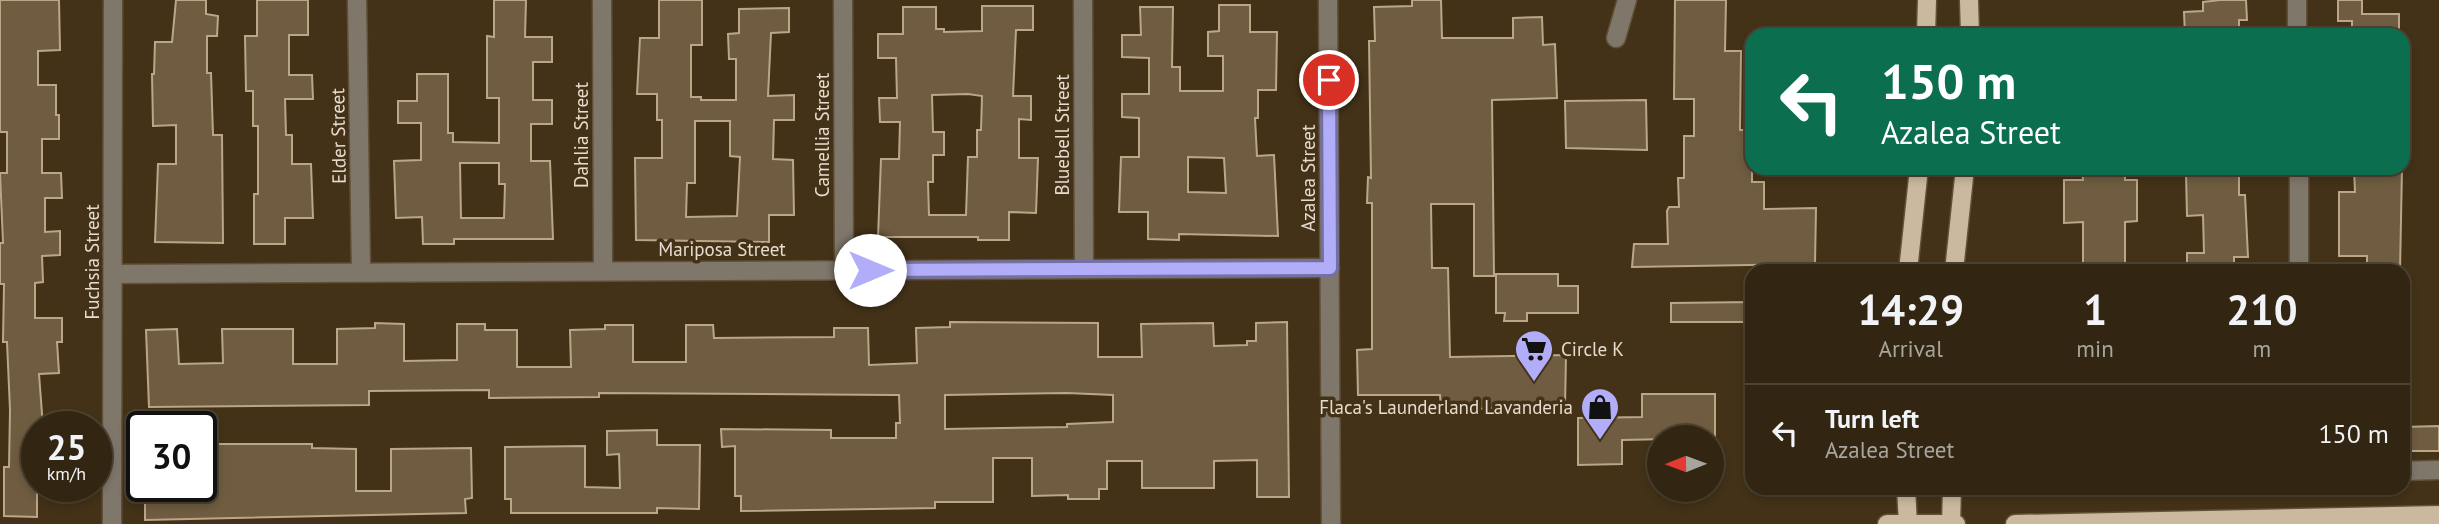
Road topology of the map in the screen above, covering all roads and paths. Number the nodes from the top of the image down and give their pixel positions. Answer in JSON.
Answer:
{"nodes":[{"id":1,"x":113,"y":0,"type":"edge"},
{"id":2,"x":357,"y":0,"type":"edge"},
{"id":3,"x":601,"y":0,"type":"edge"},
{"id":4,"x":843,"y":0,"type":"edge"},
{"id":5,"x":1083,"y":0,"type":"edge"},
{"id":6,"x":1328,"y":0,"type":"edge"},
{"id":7,"x":1627,"y":0,"type":"edge"},
{"id":8,"x":1927,"y":0,"type":"edge"},
{"id":9,"x":1969,"y":0,"type":"edge"},
{"id":10,"x":2297,"y":0,"type":"edge"},
{"id":11,"x":1926,"y":28,"type":"edge"},
{"id":12,"x":1970,"y":28,"type":"edge"},
{"id":13,"x":2297,"y":28,"type":"edge"},
{"id":14,"x":1616,"y":38,"type":"dead end"},
{"id":15,"x":1918,"y":175,"type":"edge"},
{"id":16,"x":1964,"y":175,"type":"edge"},
{"id":17,"x":2299,"y":175,"type":"edge"},
{"id":18,"x":1909,"y":264,"type":"edge"},
{"id":19,"x":1955,"y":264,"type":"edge"},
{"id":20,"x":2299,"y":264,"type":"edge"},
{"id":21,"x":1330,"y":268,"type":"junction"},
{"id":22,"x":1084,"y":269,"type":"junction"},
{"id":23,"x":603,"y":270,"type":"junction"},
{"id":24,"x":844,"y":270,"type":"junction"},
{"id":25,"x":361,"y":271,"type":"junction"},
{"id":26,"x":114,"y":274,"type":"junction"},
{"id":27,"x":2439,"y":470,"type":"edge"},
{"id":28,"x":2410,"y":471,"type":"edge"},
{"id":29,"x":1906,"y":495,"type":"edge"},
{"id":30,"x":1952,"y":495,"type":"edge"},
{"id":31,"x":2439,"y":516,"type":"edge"},
{"id":32,"x":1908,"y":523,"type":"edge"},
{"id":33,"x":113,"y":524,"type":"edge"},
{"id":34,"x":1331,"y":524,"type":"edge"},
{"id":35,"x":1888,"y":524,"type":"edge"},
{"id":36,"x":1954,"y":524,"type":"edge"},
{"id":37,"x":2015,"y":524,"type":"edge"}],
"edges":[{"from":1,"to":26,"type":"street","name":"Fuchsia Street"},
{"from":2,"to":25,"type":"street","name":"Elder Street"},
{"from":3,"to":23,"type":"street","name":"Dahlia Street"},
{"from":4,"to":24,"type":"street","name":"Camellia Street"},
{"from":5,"to":22,"type":"street","name":"Bluebell Street"},
{"from":6,"to":21,"type":"street","name":"Azalea Street"},
{"from":7,"to":14,"type":"street"},
{"from":8,"to":11,"type":"main road"},
{"from":9,"to":12,"type":"main road"},
{"from":10,"to":13,"type":"street"},
{"from":15,"to":18,"type":"main road"},
{"from":16,"to":19,"type":"main road"},
{"from":17,"to":20,"type":"street"},
{"from":21,"to":22,"type":"street","name":"Mariposa Street"},
{"from":21,"to":34,"type":"street","name":"Azalea Street"},
{"from":22,"to":24,"type":"street","name":"Mariposa Street"},
{"from":23,"to":24,"type":"street","name":"Mariposa Street"},
{"from":23,"to":25,"type":"street","name":"Mariposa Street"},
{"from":25,"to":26,"type":"street","name":"Mariposa Street"},
{"from":26,"to":33,"type":"street","name":"Fuchsia Street"},
{"from":27,"to":28,"type":"street"},
{"from":29,"to":32,"type":"main road"},
{"from":30,"to":36,"type":"main road"},
{"from":31,"to":37,"type":"main road"},
{"from":32,"to":35,"type":"main road"},
{"from":32,"to":36,"type":"main road"}]}
